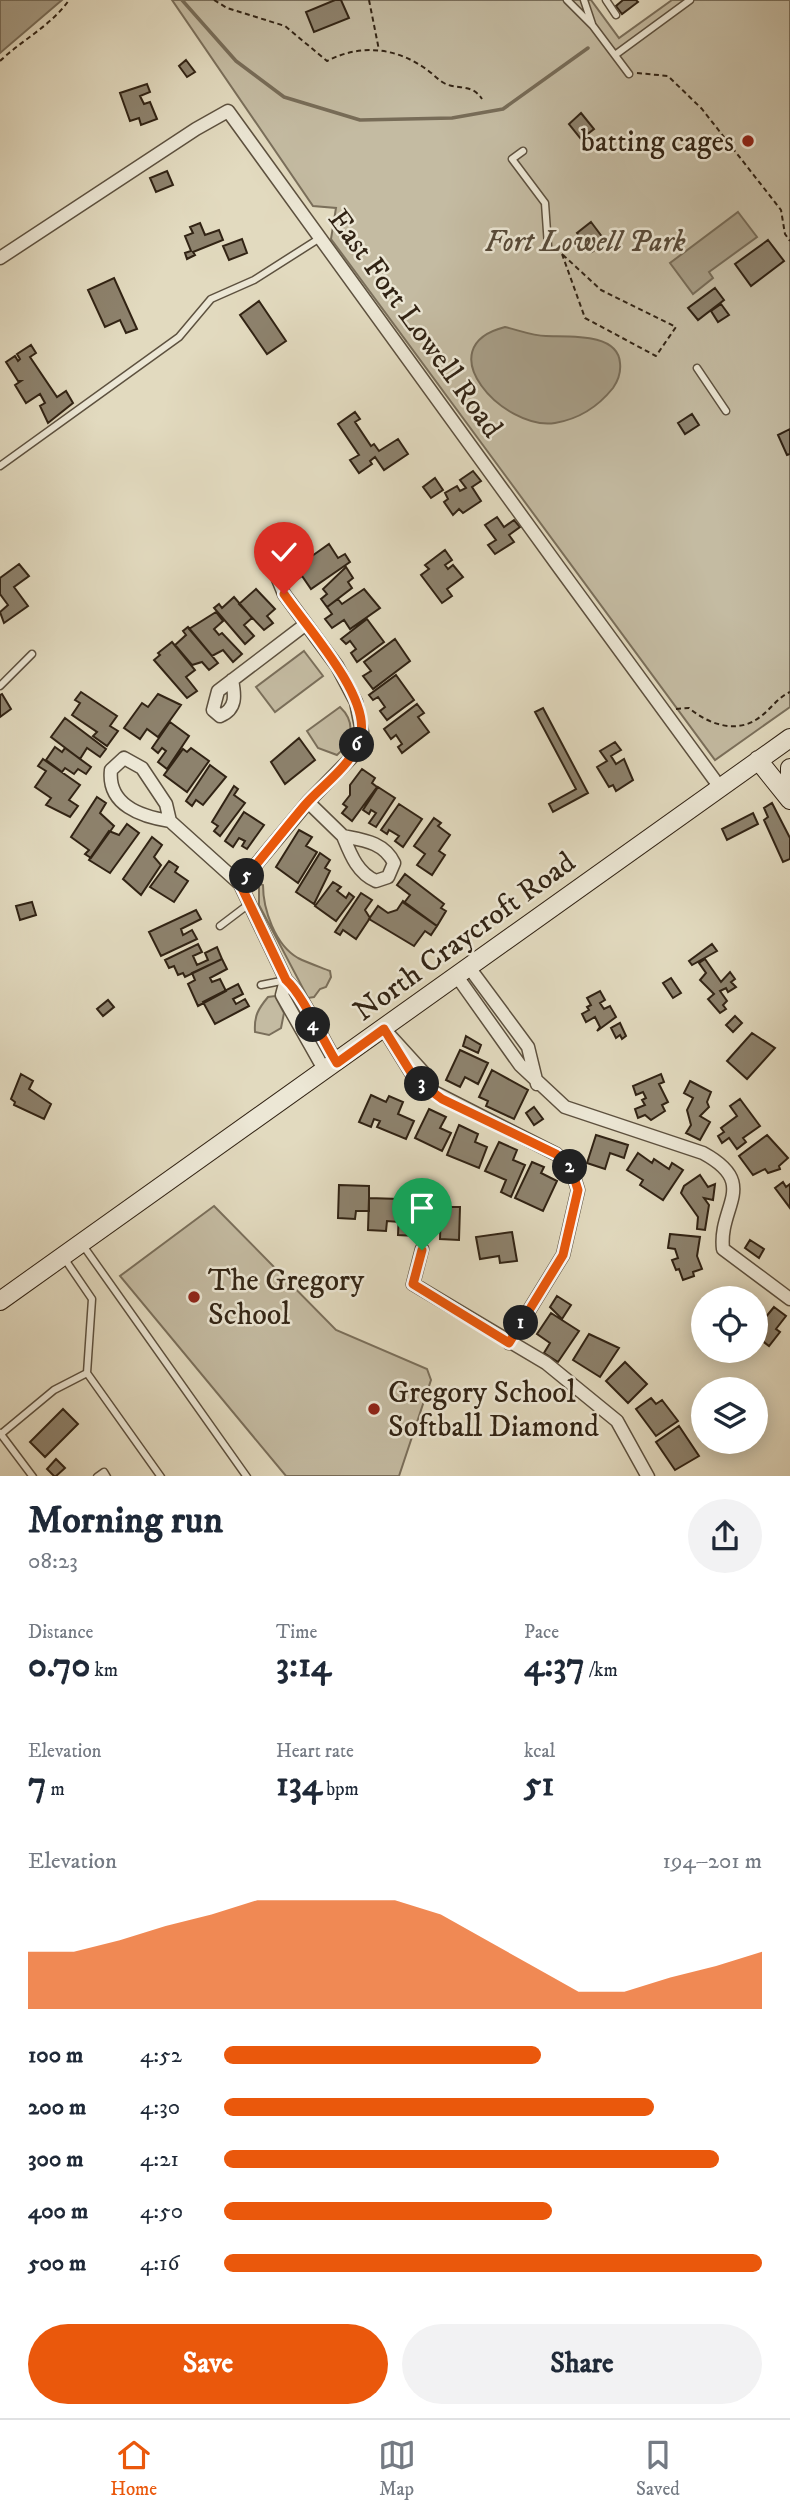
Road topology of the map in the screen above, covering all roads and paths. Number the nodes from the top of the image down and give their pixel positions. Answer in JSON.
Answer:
{"nodes":[{"id":1,"x":69,"y":0,"type":"edge"},
{"id":2,"x":214,"y":0,"type":"edge"},
{"id":3,"x":369,"y":0,"type":"edge"},
{"id":4,"x":567,"y":0,"type":"edge"},
{"id":5,"x":584,"y":0,"type":"edge"},
{"id":6,"x":606,"y":0,"type":"edge"},
{"id":7,"x":690,"y":0,"type":"edge"},
{"id":8,"x":616,"y":15,"type":"dead end"},
{"id":9,"x":593,"y":26,"type":"junction"},
{"id":10,"x":379,"y":51,"type":"junction"},
{"id":11,"x":615,"y":55,"type":"junction"},
{"id":12,"x":0,"y":61,"type":"edge"},
{"id":13,"x":629,"y":74,"type":"joint"},
{"id":14,"x":482,"y":99,"type":"dead end"},
{"id":15,"x":523,"y":151,"type":"dead end"},
{"id":16,"x":320,"y":238,"type":"junction"},
{"id":17,"x":790,"y":241,"type":"edge"},
{"id":18,"x":548,"y":246,"type":"joint"},
{"id":19,"x":562,"y":254,"type":"junction"},
{"id":20,"x":1,"y":258,"type":"edge"},
{"id":21,"x":697,"y":368,"type":"dead end"},
{"id":22,"x":726,"y":411,"type":"dead end"},
{"id":23,"x":0,"y":466,"type":"edge"},
{"id":24,"x":273,"y":567,"type":"dead end"},
{"id":25,"x":306,"y":624,"type":"junction"},
{"id":26,"x":32,"y":654,"type":"dead end"},
{"id":27,"x":232,"y":680,"type":"dead end"},
{"id":28,"x":0,"y":686,"type":"edge"},
{"id":29,"x":790,"y":692,"type":"edge"},
{"id":30,"x":667,"y":716,"type":"junction"},
{"id":31,"x":790,"y":738,"type":"edge"},
{"id":32,"x":758,"y":760,"type":"junction"},
{"id":33,"x":790,"y":768,"type":"edge"},
{"id":34,"x":790,"y":785,"type":"edge"},
{"id":35,"x":719,"y":786,"type":"junction"},
{"id":36,"x":790,"y":800,"type":"edge"},
{"id":37,"x":307,"y":802,"type":"junction"},
{"id":38,"x":170,"y":821,"type":"junction"},
{"id":39,"x":343,"y":836,"type":"dead end"},
{"id":40,"x":240,"y":884,"type":"junction"},
{"id":41,"x":249,"y":904,"type":"junction"},
{"id":42,"x":220,"y":926,"type":"dead end"},
{"id":43,"x":462,"y":971,"type":"junction"},
{"id":44,"x":286,"y":980,"type":"junction"},
{"id":45,"x":261,"y":985,"type":"dead end"},
{"id":46,"x":384,"y":1029,"type":"junction"},
{"id":47,"x":331,"y":1067,"type":"junction"},
{"id":48,"x":81,"y":1244,"type":"junction"},
{"id":49,"x":422,"y":1250,"type":"dead end"},
{"id":50,"x":63,"y":1257,"type":"junction"},
{"id":51,"x":790,"y":1299,"type":"edge"},
{"id":52,"x":0,"y":1301,"type":"edge"},
{"id":53,"x":509,"y":1343,"type":"junction"},
{"id":54,"x":87,"y":1373,"type":"junction"},
{"id":55,"x":0,"y":1434,"type":"edge"},
{"id":56,"x":33,"y":1476,"type":"edge"},
{"id":57,"x":97,"y":1476,"type":"edge"},
{"id":58,"x":107,"y":1476,"type":"edge"},
{"id":59,"x":160,"y":1476,"type":"edge"},
{"id":60,"x":247,"y":1476,"type":"edge"},
{"id":61,"x":648,"y":1476,"type":"edge"}],
"edges":[{"from":1,"to":12,"type":"path"},
{"from":2,"to":10,"type":"path"},
{"from":3,"to":10,"type":"path"},
{"from":4,"to":9,"type":"lane"},
{"from":5,"to":9,"type":"lane"},
{"from":6,"to":8,"type":"lane"},
{"from":7,"to":11,"type":"lane"},
{"from":9,"to":11,"type":"lane"},
{"from":10,"to":14,"type":"path"},
{"from":11,"to":13,"type":"lane"},
{"from":13,"to":17,"type":"path"},
{"from":15,"to":18,"type":"lane"},
{"from":16,"to":20,"type":"street","name":"East Fort Lowell Road"},
{"from":16,"to":23,"type":"lane"},
{"from":16,"to":30,"type":"street","name":"East Fort Lowell Road"},
{"from":18,"to":19,"type":"path"},
{"from":19,"to":19,"type":"path"},
{"from":21,"to":22,"type":"lane"},
{"from":24,"to":25,"type":"street"},
{"from":25,"to":27,"type":"street"},
{"from":25,"to":37,"type":"street"},
{"from":26,"to":28,"type":"lane"},
{"from":29,"to":30,"type":"path"},
{"from":30,"to":35,"type":"street","name":"East Fort Lowell Road"},
{"from":31,"to":32,"type":"main road","name":"North Craycroft Road"},
{"from":32,"to":35,"type":"main road","name":"North Craycroft Road"},
{"from":32,"to":36,"type":"main road"},
{"from":33,"to":34,"type":"main road"},
{"from":35,"to":43,"type":"main road","name":"North Craycroft Road"},
{"from":37,"to":39,"type":"street"},
{"from":37,"to":40,"type":"street"},
{"from":38,"to":38,"type":"street"},
{"from":38,"to":40,"type":"street"},
{"from":40,"to":41,"type":"street"},
{"from":41,"to":42,"type":"lane"},
{"from":41,"to":44,"type":"street"},
{"from":43,"to":46,"type":"main road","name":"North Craycroft Road"},
{"from":43,"to":51,"type":"street"},
{"from":44,"to":45,"type":"lane"},
{"from":44,"to":47,"type":"street"},
{"from":46,"to":47,"type":"main road","name":"North Craycroft Road"},
{"from":46,"to":53,"type":"street"},
{"from":47,"to":48,"type":"main road","name":"North Craycroft Road"},
{"from":48,"to":50,"type":"main road","name":"North Craycroft Road"},
{"from":48,"to":60,"type":"lane"},
{"from":49,"to":53,"type":"street"},
{"from":50,"to":52,"type":"main road","name":"North Craycroft Road"},
{"from":50,"to":54,"type":"lane"},
{"from":53,"to":61,"type":"street"},
{"from":54,"to":55,"type":"lane"},
{"from":54,"to":59,"type":"lane"},
{"from":55,"to":56,"type":"lane"},
{"from":57,"to":58,"type":"lane"}]}
